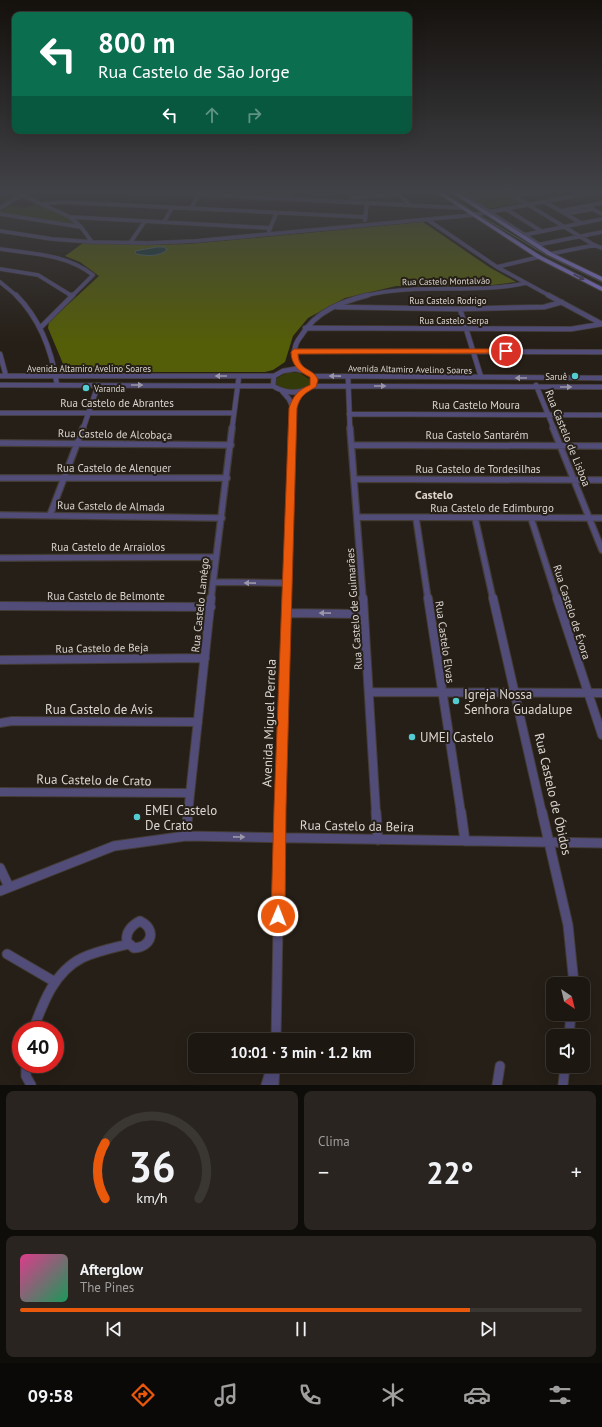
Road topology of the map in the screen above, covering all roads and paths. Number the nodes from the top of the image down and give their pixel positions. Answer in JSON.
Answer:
{"nodes":[{"id":1,"x":74,"y":241,"type":"edge"},
{"id":2,"x":132,"y":241,"type":"edge"},
{"id":3,"x":200,"y":241,"type":"edge"},
{"id":4,"x":458,"y":241,"type":"edge"},
{"id":5,"x":514,"y":241,"type":"edge"},
{"id":6,"x":531,"y":241,"type":"edge"},
{"id":7,"x":532,"y":241,"type":"edge"},
{"id":8,"x":561,"y":241,"type":"edge"},
{"id":9,"x":586,"y":241,"type":"edge"},
{"id":10,"x":92,"y":242,"type":"joint"},
{"id":11,"x":130,"y":244,"type":"junction"},
{"id":12,"x":602,"y":244,"type":"edge"},
{"id":13,"x":538,"y":245,"type":"junction"},
{"id":14,"x":594,"y":245,"type":"junction"},
{"id":15,"x":0,"y":249,"type":"edge"},
{"id":16,"x":602,"y":249,"type":"edge"},
{"id":17,"x":550,"y":254,"type":"junction"},
{"id":18,"x":539,"y":257,"type":"junction"},
{"id":19,"x":497,"y":267,"type":"junction"},
{"id":20,"x":0,"y":269,"type":"edge"},
{"id":21,"x":602,"y":279,"type":"edge"},
{"id":22,"x":1,"y":283,"type":"edge"},
{"id":23,"x":526,"y":283,"type":"junction"},
{"id":24,"x":602,"y":289,"type":"edge"},
{"id":25,"x":366,"y":295,"type":"junction"},
{"id":26,"x":72,"y":296,"type":"junction"},
{"id":27,"x":562,"y":302,"type":"junction"},
{"id":28,"x":333,"y":307,"type":"junction"},
{"id":29,"x":368,"y":307,"type":"junction"},
{"id":30,"x":460,"y":309,"type":"junction"},
{"id":31,"x":602,"y":324,"type":"edge"},
{"id":32,"x":40,"y":328,"type":"junction"},
{"id":33,"x":305,"y":328,"type":"junction"},
{"id":34,"x":467,"y":328,"type":"junction"},
{"id":35,"x":474,"y":351,"type":"junction"},
{"id":36,"x":294,"y":352,"type":"junction"},
{"id":37,"x":602,"y":352,"type":"edge"},
{"id":38,"x":0,"y":354,"type":"edge"},
{"id":39,"x":295,"y":358,"type":"junction"},
{"id":40,"x":283,"y":370,"type":"junction"},
{"id":41,"x":302,"y":370,"type":"junction"},
{"id":42,"x":0,"y":376,"type":"edge"},
{"id":43,"x":6,"y":376,"type":"junction"},
{"id":44,"x":29,"y":376,"type":"junction"},
{"id":45,"x":56,"y":376,"type":"junction"},
{"id":46,"x":239,"y":376,"type":"junction"},
{"id":47,"x":274,"y":376,"type":"junction"},
{"id":48,"x":313,"y":376,"type":"junction"},
{"id":49,"x":348,"y":376,"type":"junction"},
{"id":50,"x":482,"y":378,"type":"junction"},
{"id":51,"x":534,"y":378,"type":"junction"},
{"id":52,"x":602,"y":378,"type":"edge"},
{"id":53,"x":0,"y":385,"type":"edge"},
{"id":54,"x":26,"y":385,"type":"junction"},
{"id":55,"x":57,"y":385,"type":"junction"},
{"id":56,"x":98,"y":385,"type":"junction"},
{"id":57,"x":238,"y":385,"type":"junction"},
{"id":58,"x":273,"y":386,"type":"junction"},
{"id":59,"x":313,"y":386,"type":"junction"},
{"id":60,"x":348,"y":386,"type":"junction"},
{"id":61,"x":536,"y":387,"type":"junction"},
{"id":62,"x":602,"y":387,"type":"edge"},
{"id":63,"x":282,"y":391,"type":"junction"},
{"id":64,"x":302,"y":391,"type":"junction"},
{"id":65,"x":293,"y":408,"type":"junction"},
{"id":66,"x":0,"y":413,"type":"edge"},
{"id":67,"x":234,"y":413,"type":"junction"},
{"id":68,"x":88,"y":414,"type":"junction"},
{"id":69,"x":350,"y":414,"type":"junction"},
{"id":70,"x":549,"y":415,"type":"junction"},
{"id":71,"x":602,"y":415,"type":"edge"},
{"id":72,"x":0,"y":443,"type":"edge"},
{"id":73,"x":78,"y":443,"type":"junction"},
{"id":74,"x":352,"y":444,"type":"junction"},
{"id":75,"x":231,"y":445,"type":"junction"},
{"id":76,"x":561,"y":446,"type":"junction"},
{"id":77,"x":602,"y":446,"type":"edge"},
{"id":78,"x":0,"y":478,"type":"edge"},
{"id":79,"x":64,"y":478,"type":"junction"},
{"id":80,"x":227,"y":478,"type":"junction"},
{"id":81,"x":354,"y":479,"type":"junction"},
{"id":82,"x":575,"y":479,"type":"junction"},
{"id":83,"x":602,"y":480,"type":"edge"},
{"id":84,"x":0,"y":515,"type":"edge"},
{"id":85,"x":50,"y":515,"type":"junction"},
{"id":86,"x":358,"y":517,"type":"junction"},
{"id":87,"x":222,"y":518,"type":"junction"},
{"id":88,"x":416,"y":518,"type":"junction"},
{"id":89,"x":475,"y":518,"type":"junction"},
{"id":90,"x":531,"y":518,"type":"junction"},
{"id":91,"x":590,"y":518,"type":"junction"},
{"id":92,"x":602,"y":518,"type":"edge"},
{"id":93,"x":602,"y":550,"type":"edge"},
{"id":94,"x":216,"y":557,"type":"junction"},
{"id":95,"x":0,"y":558,"type":"edge"},
{"id":96,"x":213,"y":582,"type":"junction"},
{"id":97,"x":287,"y":583,"type":"junction"},
{"id":98,"x":0,"y":606,"type":"edge"},
{"id":99,"x":211,"y":607,"type":"junction"},
{"id":100,"x":287,"y":613,"type":"junction"},
{"id":101,"x":364,"y":614,"type":"junction"},
{"id":102,"x":205,"y":658,"type":"junction"},
{"id":103,"x":0,"y":660,"type":"edge"},
{"id":104,"x":369,"y":692,"type":"junction"},
{"id":105,"x":514,"y":692,"type":"junction"},
{"id":106,"x":588,"y":692,"type":"junction"},
{"id":107,"x":602,"y":692,"type":"edge"},
{"id":108,"x":442,"y":694,"type":"junction"},
{"id":109,"x":198,"y":722,"type":"junction"},
{"id":110,"x":0,"y":723,"type":"edge"},
{"id":111,"x":602,"y":735,"type":"edge"},
{"id":112,"x":0,"y":792,"type":"edge"},
{"id":113,"x":189,"y":793,"type":"junction"},
{"id":114,"x":186,"y":836,"type":"junction"},
{"id":115,"x":279,"y":838,"type":"junction"},
{"id":116,"x":378,"y":840,"type":"junction"},
{"id":117,"x":465,"y":841,"type":"junction"},
{"id":118,"x":550,"y":842,"type":"junction"},
{"id":119,"x":602,"y":843,"type":"edge"},
{"id":120,"x":0,"y":868,"type":"edge"},
{"id":121,"x":9,"y":887,"type":"junction"},
{"id":122,"x":0,"y":891,"type":"edge"},
{"id":123,"x":129,"y":944,"type":"dead end"},
{"id":124,"x":7,"y":954,"type":"dead end"},
{"id":125,"x":573,"y":977,"type":"edge"},
{"id":126,"x":55,"y":982,"type":"junction"},
{"id":127,"x":37,"y":1021,"type":"edge"},
{"id":128,"x":276,"y":1033,"type":"edge"},
{"id":129,"x":500,"y":1066,"type":"dead end"},
{"id":130,"x":26,"y":1073,"type":"edge"},
{"id":131,"x":270,"y":1073,"type":"edge"},
{"id":132,"x":273,"y":1073,"type":"edge"},
{"id":133,"x":564,"y":1073,"type":"edge"},
{"id":134,"x":31,"y":1085,"type":"edge"},
{"id":135,"x":266,"y":1085,"type":"edge"},
{"id":136,"x":274,"y":1085,"type":"edge"},
{"id":137,"x":497,"y":1085,"type":"edge"},
{"id":138,"x":563,"y":1085,"type":"edge"}],
"edges":[{"from":1,"to":10,"type":"street"},
{"from":2,"to":11,"type":"street"},
{"from":3,"to":11,"type":"street"},
{"from":4,"to":19,"type":"street"},
{"from":5,"to":18,"type":"main road"},
{"from":6,"to":13,"type":"main road"},
{"from":7,"to":13,"type":"street"},
{"from":8,"to":13,"type":"street"},
{"from":9,"to":14,"type":"street"},
{"from":10,"to":11,"type":"street"},
{"from":12,"to":14,"type":"street"},
{"from":13,"to":17,"type":"main road"},
{"from":14,"to":16,"type":"street"},
{"from":14,"to":17,"type":"street"},
{"from":15,"to":26,"type":"street"},
{"from":17,"to":21,"type":"main road"},
{"from":18,"to":19,"type":"street"},
{"from":18,"to":24,"type":"main road","one_way":true},
{"from":19,"to":23,"type":"street"},
{"from":20,"to":26,"type":"street"},
{"from":22,"to":32,"type":"street"},
{"from":23,"to":25,"type":"street","name":"Rua Castelo Montalvão"},
{"from":23,"to":27,"type":"street"},
{"from":25,"to":28,"type":"street","name":"Rua Castelo Montalvão"},
{"from":25,"to":29,"type":"street"},
{"from":26,"to":32,"type":"street"},
{"from":27,"to":30,"type":"street","name":"Rua Castelo Rodrigo"},
{"from":27,"to":31,"type":"street"},
{"from":28,"to":29,"type":"street","name":"Rua Castelo Rodrigo"},
{"from":28,"to":33,"type":"street","name":"Rua Castelo Montalvão"},
{"from":29,"to":30,"type":"street","name":"Rua Castelo Rodrigo"},
{"from":30,"to":34,"type":"street"},
{"from":31,"to":34,"type":"street","name":"Rua Castelo Serpa"},
{"from":32,"to":45,"type":"street"},
{"from":33,"to":34,"type":"street","name":"Rua Castelo Serpa"},
{"from":33,"to":36,"type":"street"},
{"from":34,"to":35,"type":"street"},
{"from":35,"to":36,"type":"street"},
{"from":35,"to":37,"type":"street"},
{"from":35,"to":50,"type":"street"},
{"from":36,"to":39,"type":"street"},
{"from":38,"to":43,"type":"street"},
{"from":39,"to":40,"type":"street"},
{"from":39,"to":41,"type":"street"},
{"from":40,"to":41,"type":"street"},
{"from":40,"to":47,"type":"street"},
{"from":41,"to":48,"type":"street"},
{"from":42,"to":43,"type":"street","name":"Avenida Altamiro Avelino Soares"},
{"from":43,"to":44,"type":"street","name":"Avenida Altamiro Avelino Soares"},
{"from":44,"to":45,"type":"street","name":"Avenida Altamiro Avelino Soares"},
{"from":44,"to":54,"type":"street"},
{"from":46,"to":45,"type":"street","name":"Avenida Altamiro Avelino Soares","one_way":true},
{"from":45,"to":55,"type":"street"},
{"from":46,"to":47,"type":"street","name":"Avenida Altamiro Avelino Soares"},
{"from":46,"to":57,"type":"street","name":"Rua Castelo Lamêgo"},
{"from":47,"to":58,"type":"street"},
{"from":49,"to":48,"type":"street","name":"Avenida Altamiro Avelino Soares","one_way":true},
{"from":48,"to":59,"type":"street"},
{"from":49,"to":50,"type":"street","name":"Avenida Altamiro Avelino Soares"},
{"from":49,"to":60,"type":"street","name":"Rua Castelo de Guimarães"},
{"from":51,"to":50,"type":"street","name":"Avenida Altamiro Avelino Soares","one_way":true},
{"from":51,"to":52,"type":"street","name":"Avenida Altamiro Avelino Soares"},
{"from":51,"to":61,"type":"street","name":"Rua Castelo de Lisboa"},
{"from":53,"to":54,"type":"street","name":"Avenida Altamiro Avelino Soares"},
{"from":54,"to":55,"type":"street","name":"Avenida Altamiro Avelino Soares"},
{"from":55,"to":56,"type":"street","name":"Avenida Altamiro Avelino Soares"},
{"from":56,"to":57,"type":"street","name":"Avenida Altamiro Avelino Soares","one_way":true},
{"from":56,"to":68,"type":"street"},
{"from":57,"to":58,"type":"street","name":"Avenida Altamiro Avelino Soares"},
{"from":57,"to":67,"type":"street","name":"Rua Castelo Lamêgo"},
{"from":58,"to":63,"type":"street"},
{"from":59,"to":60,"type":"street","name":"Avenida Altamiro Avelino Soares"},
{"from":59,"to":64,"type":"street"},
{"from":60,"to":61,"type":"street","name":"Avenida Altamiro Avelino Soares","one_way":true},
{"from":60,"to":69,"type":"street","name":"Rua Castelo de Guimarães"},
{"from":61,"to":62,"type":"street","name":"Avenida Altamiro Avelino Soares","one_way":true},
{"from":61,"to":70,"type":"street","name":"Rua Castelo de Lisboa"},
{"from":63,"to":64,"type":"street"},
{"from":63,"to":65,"type":"street"},
{"from":64,"to":65,"type":"street","name":"Avenida Miguel Perrela"},
{"from":65,"to":97,"type":"street","name":"Avenida Miguel Perrela"},
{"from":66,"to":68,"type":"street","name":"Rua Castelo de Abrantes"},
{"from":67,"to":68,"type":"street","name":"Rua Castelo de Abrantes"},
{"from":67,"to":75,"type":"street","name":"Rua Castelo Lamêgo"},
{"from":68,"to":73,"type":"street"},
{"from":69,"to":70,"type":"street","name":"Rua Castelo Moura"},
{"from":69,"to":74,"type":"street","name":"Rua Castelo de Guimarães"},
{"from":70,"to":71,"type":"street","name":"Rua Castelo Moura"},
{"from":70,"to":76,"type":"street","name":"Rua Castelo de Lisboa"},
{"from":72,"to":73,"type":"street","name":"Rua Castelo de Alcobaça"},
{"from":73,"to":75,"type":"street","name":"Rua Castelo de Alcobaça"},
{"from":73,"to":79,"type":"street"},
{"from":74,"to":76,"type":"street","name":"Rua Castelo Santarém"},
{"from":74,"to":81,"type":"street","name":"Rua Castelo de Guimarães"},
{"from":75,"to":80,"type":"street","name":"Rua Castelo Lamêgo"},
{"from":76,"to":77,"type":"street","name":"Rua Castelo Santarém"},
{"from":76,"to":82,"type":"street","name":"Rua Castelo de Lisboa"},
{"from":78,"to":79,"type":"street","name":"Rua Castelo de Alenquer"},
{"from":79,"to":80,"type":"street","name":"Rua Castelo de Alenquer"},
{"from":79,"to":85,"type":"street"},
{"from":80,"to":87,"type":"street","name":"Rua Castelo Lamêgo"},
{"from":81,"to":82,"type":"street","name":"Rua Castelo de Tordesilhas"},
{"from":81,"to":86,"type":"street","name":"Rua Castelo de Guimarães"},
{"from":82,"to":83,"type":"street","name":"Rua Castelo de Tordesilhas"},
{"from":82,"to":91,"type":"street","name":"Rua Castelo de Lisboa"},
{"from":84,"to":85,"type":"street","name":"Rua Castelo de Almada"},
{"from":85,"to":87,"type":"street","name":"Rua Castelo de Almada"},
{"from":86,"to":88,"type":"street","name":"Rua Castelo de Edimburgo"},
{"from":86,"to":101,"type":"street","name":"Rua Castelo de Guimarães"},
{"from":87,"to":94,"type":"street","name":"Rua Castelo Lamêgo"},
{"from":88,"to":89,"type":"street","name":"Rua Castelo de Edimburgo"},
{"from":88,"to":108,"type":"street","name":"Rua Castelo Elvas"},
{"from":89,"to":90,"type":"street","name":"Rua Castelo de Edimburgo"},
{"from":89,"to":105,"type":"street","name":"Rua Castelo de Óbidos"},
{"from":90,"to":91,"type":"street","name":"Rua Castelo de Edimburgo"},
{"from":90,"to":106,"type":"street","name":"Rua Castelo de Évora"},
{"from":91,"to":92,"type":"street","name":"Rua Castelo de Edimburgo"},
{"from":91,"to":93,"type":"street","name":"Rua Castelo de Lisboa"},
{"from":94,"to":95,"type":"street","name":"Rua Castelo de Arraiolos"},
{"from":94,"to":96,"type":"street","name":"Rua Castelo Lamêgo"},
{"from":97,"to":96,"type":"street","one_way":true},
{"from":96,"to":99,"type":"street","name":"Rua Castelo Lamêgo"},
{"from":97,"to":100,"type":"street","name":"Avenida Miguel Perrela"},
{"from":98,"to":99,"type":"street","name":"Rua Castelo de Belmonte"},
{"from":99,"to":102,"type":"street","name":"Rua Castelo Lamêgo"},
{"from":101,"to":100,"type":"street","one_way":true},
{"from":100,"to":115,"type":"street","name":"Avenida Miguel Perrela"},
{"from":101,"to":104,"type":"street","name":"Rua Castelo de Guimarães"},
{"from":102,"to":103,"type":"street","name":"Rua Castelo de Beja"},
{"from":102,"to":109,"type":"street","name":"Rua Castelo Lamêgo"},
{"from":104,"to":108,"type":"street"},
{"from":104,"to":116,"type":"street","name":"Rua Castelo de Guimarães"},
{"from":105,"to":106,"type":"street"},
{"from":105,"to":108,"type":"street"},
{"from":105,"to":118,"type":"street","name":"Rua Castelo de Óbidos"},
{"from":106,"to":107,"type":"street"},
{"from":106,"to":111,"type":"street","name":"Rua Castelo de Évora"},
{"from":108,"to":117,"type":"street","name":"Rua Castelo Elvas"},
{"from":109,"to":110,"type":"street","name":"Rua Castelo de Avis"},
{"from":109,"to":113,"type":"street","name":"Rua Castelo Lamêgo"},
{"from":112,"to":113,"type":"street","name":"Rua Castelo de Crato"},
{"from":113,"to":114,"type":"street","name":"Rua Castelo Lamêgo"},
{"from":114,"to":115,"type":"street","name":"Rua Castelo da Beira","one_way":true},
{"from":114,"to":121,"type":"street","name":"Rua Castelo da Beira"},
{"from":115,"to":116,"type":"street","name":"Rua Castelo da Beira"},
{"from":115,"to":128,"type":"street","name":"Avenida Miguel Perrela"},
{"from":116,"to":117,"type":"street","name":"Rua Castelo da Beira"},
{"from":117,"to":118,"type":"street","name":"Rua Castelo da Beira"},
{"from":118,"to":119,"type":"street","name":"Rua Castelo da Beira"},
{"from":118,"to":125,"type":"street","name":"Rua Castelo de Óbidos"},
{"from":120,"to":121,"type":"street"},
{"from":121,"to":122,"type":"street","name":"Rua Castelo da Beira"},
{"from":123,"to":126,"type":"street"},
{"from":124,"to":126,"type":"street"},
{"from":126,"to":127,"type":"street"},
{"from":129,"to":137,"type":"street"},
{"from":130,"to":134,"type":"street"},
{"from":131,"to":135,"type":"street"},
{"from":132,"to":136,"type":"street"},
{"from":133,"to":138,"type":"street"}]}
